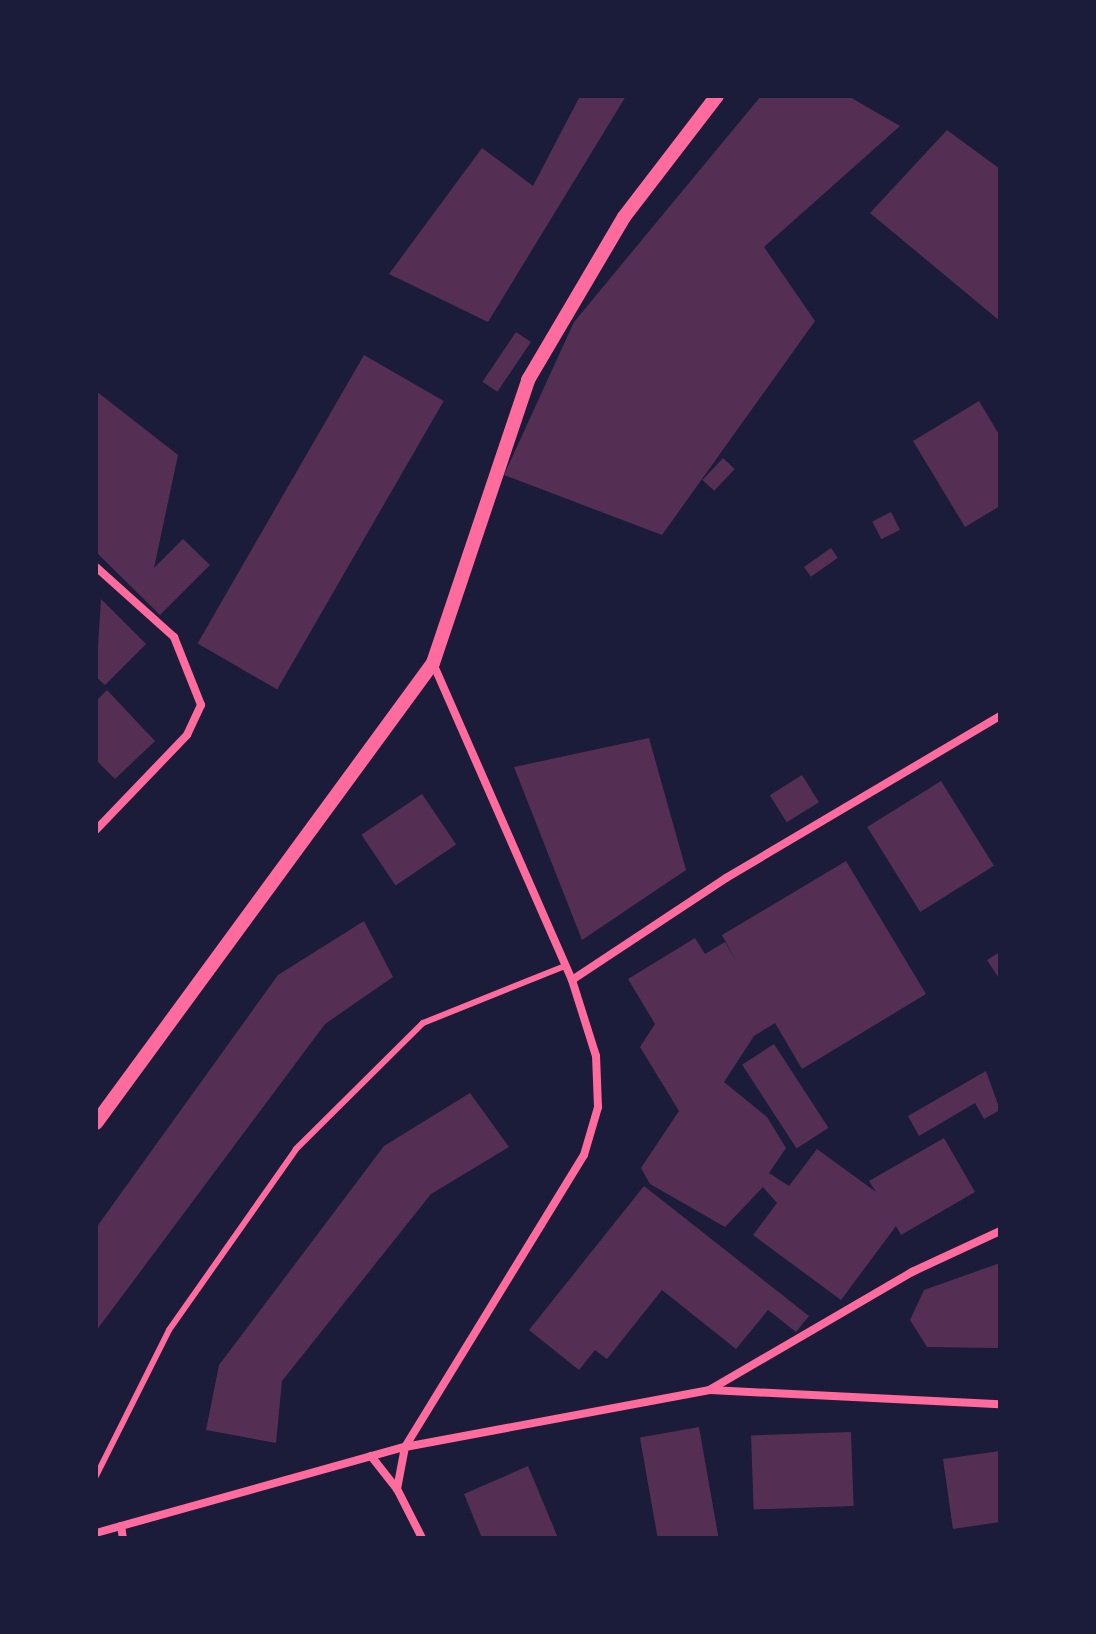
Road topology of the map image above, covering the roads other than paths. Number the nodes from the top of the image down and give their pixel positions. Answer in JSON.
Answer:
{"nodes":[{"id":1,"x":717,"y":96,"type":"edge"},
{"id":2,"x":96,"y":567,"type":"edge"},
{"id":3,"x":433,"y":663,"type":"junction"},
{"id":4,"x":1000,"y":716,"type":"edge"},
{"id":5,"x":96,"y":830,"type":"edge"},
{"id":6,"x":565,"y":966,"type":"junction"},
{"id":7,"x":572,"y":980,"type":"junction"},
{"id":8,"x":96,"y":1123,"type":"edge"},
{"id":9,"x":1000,"y":1231,"type":"edge"},
{"id":10,"x":710,"y":1390,"type":"junction"},
{"id":11,"x":1000,"y":1404,"type":"edge"},
{"id":12,"x":405,"y":1447,"type":"junction"},
{"id":13,"x":371,"y":1456,"type":"junction"},
{"id":14,"x":96,"y":1476,"type":"edge"},
{"id":15,"x":397,"y":1489,"type":"junction"},
{"id":16,"x":121,"y":1526,"type":"junction"},
{"id":17,"x":96,"y":1533,"type":"edge"},
{"id":18,"x":123,"y":1538,"type":"edge"},
{"id":19,"x":422,"y":1538,"type":"edge"}],
"edges":[{"from":1,"to":3,"type":"street"},
{"from":2,"to":5,"type":"street"},
{"from":3,"to":6,"type":"street"},
{"from":3,"to":8,"type":"street"},
{"from":4,"to":7,"type":"street"},
{"from":6,"to":7,"type":"street"},
{"from":6,"to":14,"type":"lane"},
{"from":7,"to":12,"type":"street"},
{"from":9,"to":10,"type":"street"},
{"from":10,"to":11,"type":"street"},
{"from":10,"to":12,"type":"street"},
{"from":12,"to":13,"type":"street"},
{"from":12,"to":15,"type":"street"},
{"from":13,"to":15,"type":"street"},
{"from":13,"to":16,"type":"street"},
{"from":15,"to":19,"type":"street"},
{"from":16,"to":17,"type":"street"},
{"from":16,"to":18,"type":"street"}]}
